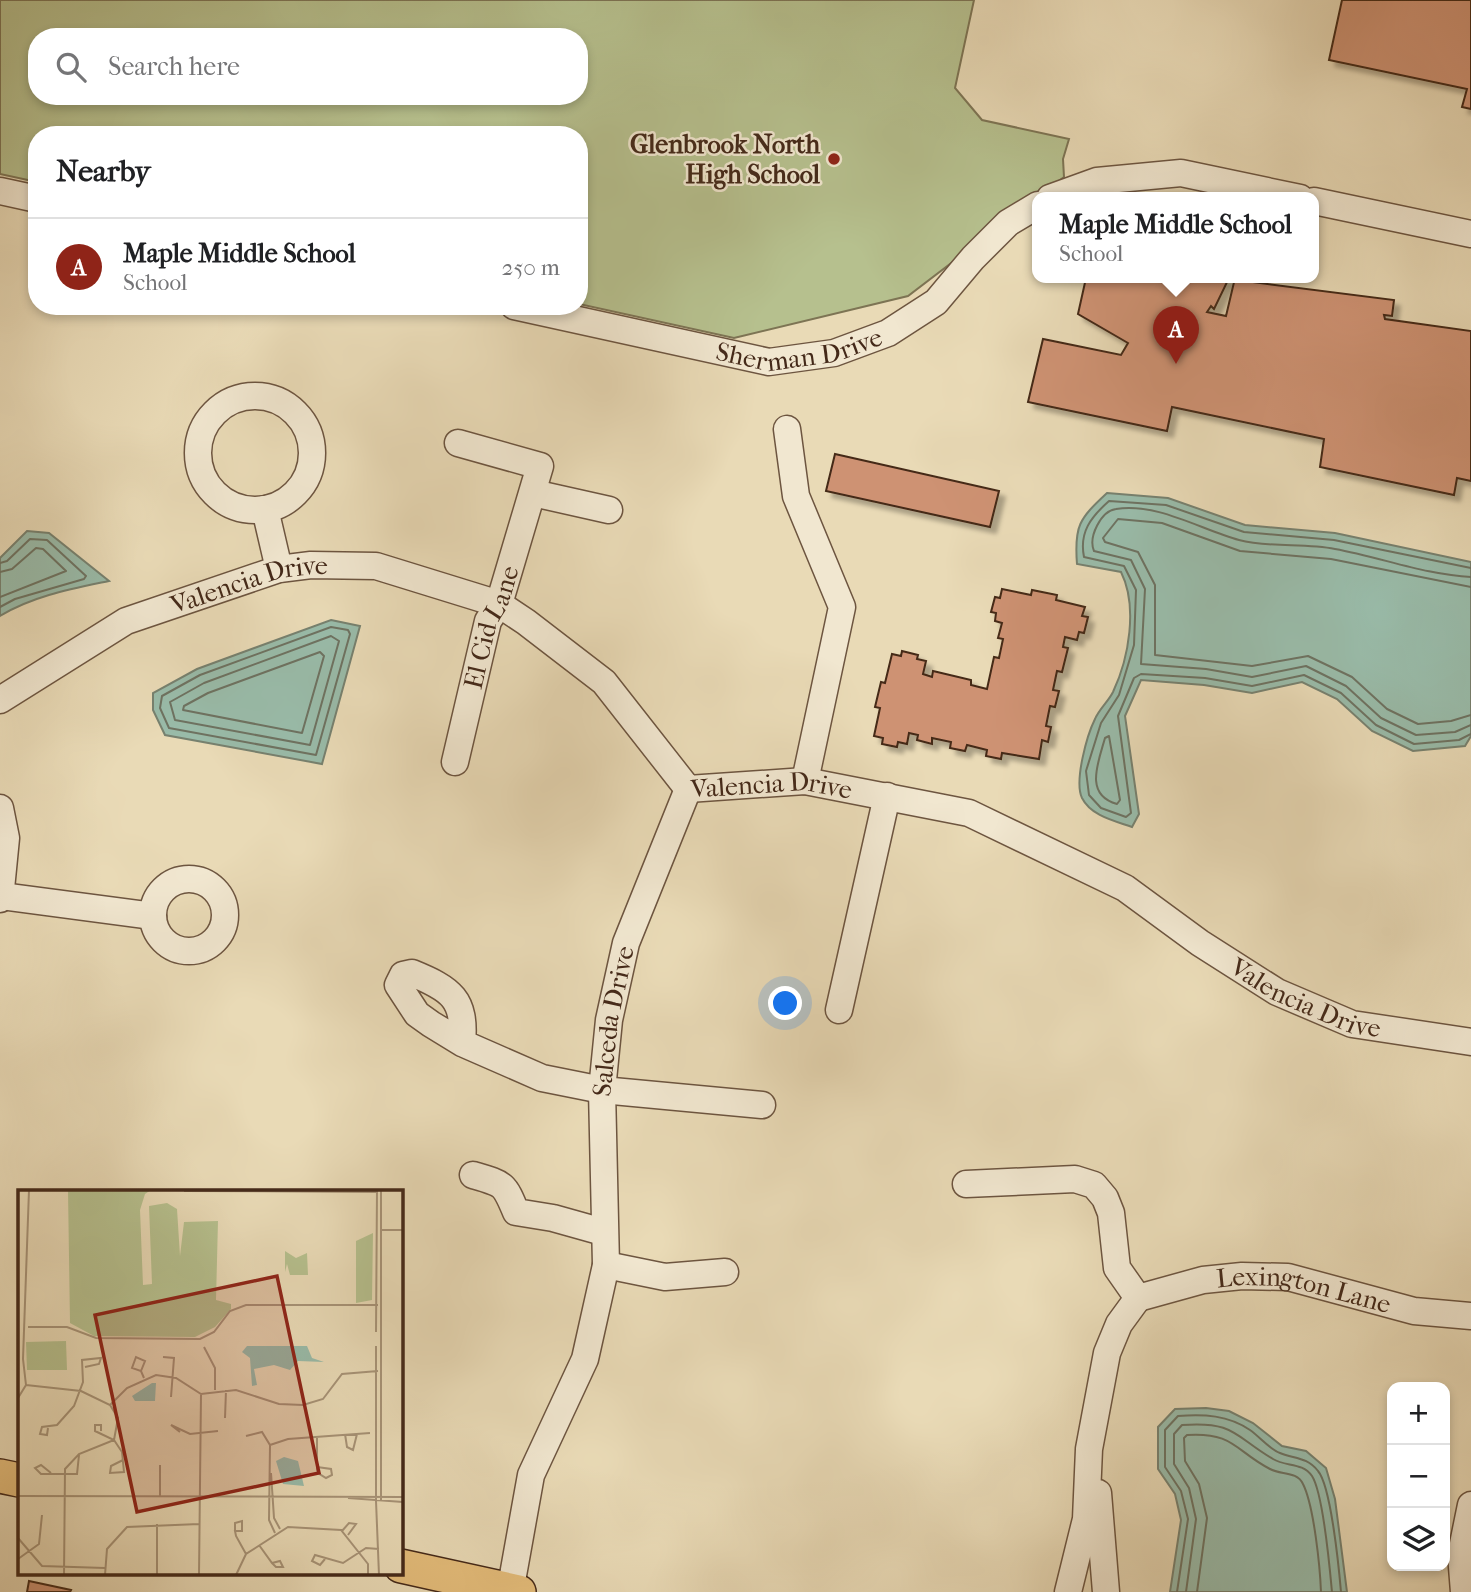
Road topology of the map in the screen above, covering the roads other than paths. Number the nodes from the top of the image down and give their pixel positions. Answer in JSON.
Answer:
{"nodes":[{"id":1,"x":0,"y":191,"type":"edge"},
{"id":2,"x":1067,"y":192,"type":"edge"},
{"id":3,"x":1271,"y":192,"type":"edge"},
{"id":4,"x":28,"y":197,"type":"edge"},
{"id":5,"x":1319,"y":202,"type":"edge"},
{"id":6,"x":1032,"y":209,"type":"edge"},
{"id":7,"x":1471,"y":234,"type":"edge"},
{"id":8,"x":555,"y":315,"type":"edge"},
{"id":9,"x":787,"y":429,"type":"dead end"},
{"id":10,"x":458,"y":443,"type":"dead end"},
{"id":11,"x":533,"y":493,"type":"junction"},
{"id":12,"x":265,"y":509,"type":"junction"},
{"id":13,"x":609,"y":510,"type":"dead end"},
{"id":14,"x":279,"y":569,"type":"junction"},
{"id":15,"x":499,"y":604,"type":"junction"},
{"id":16,"x":0,"y":700,"type":"edge"},
{"id":17,"x":455,"y":762,"type":"dead end"},
{"id":18,"x":806,"y":781,"type":"junction"},
{"id":19,"x":688,"y":789,"type":"junction"},
{"id":20,"x":887,"y":796,"type":"junction"},
{"id":21,"x":0,"y":808,"type":"edge"},
{"id":22,"x":1,"y":898,"type":"edge"},
{"id":23,"x":153,"y":916,"type":"dead end"},
{"id":24,"x":839,"y":1010,"type":"dead end"},
{"id":25,"x":1471,"y":1042,"type":"edge"},
{"id":26,"x":463,"y":1043,"type":"dead end"},
{"id":27,"x":603,"y":1090,"type":"junction"},
{"id":28,"x":762,"y":1105,"type":"dead end"},
{"id":29,"x":473,"y":1175,"type":"dead end"},
{"id":30,"x":966,"y":1184,"type":"dead end"},
{"id":31,"x":603,"y":1232,"type":"junction"},
{"id":32,"x":606,"y":1265,"type":"junction"},
{"id":33,"x":725,"y":1272,"type":"dead end"},
{"id":34,"x":1138,"y":1298,"type":"junction"},
{"id":35,"x":1471,"y":1316,"type":"edge"},
{"id":36,"x":1087,"y":1474,"type":"junction"},
{"id":37,"x":0,"y":1476,"type":"edge"},
{"id":38,"x":18,"y":1480,"type":"edge"},
{"id":39,"x":1471,"y":1505,"type":"edge"},
{"id":40,"x":1467,"y":1544,"type":"edge"},
{"id":41,"x":402,"y":1566,"type":"edge"},
{"id":42,"x":1071,"y":1581,"type":"edge"},
{"id":43,"x":1106,"y":1583,"type":"edge"},
{"id":44,"x":513,"y":1591,"type":"edge"},
{"id":45,"x":1464,"y":1592,"type":"edge"}],
"edges":[{"from":1,"to":4,"type":"street"},
{"from":2,"to":3,"type":"street"},
{"from":5,"to":7,"type":"street"},
{"from":6,"to":8,"type":"street","name":"Sherman Drive"},
{"from":9,"to":18,"type":"street"},
{"from":10,"to":11,"type":"street","name":"El Cid Lane"},
{"from":11,"to":13,"type":"street"},
{"from":11,"to":15,"type":"street","name":"El Cid Lane"},
{"from":12,"to":12,"type":"street"},
{"from":12,"to":14,"type":"street"},
{"from":14,"to":15,"type":"street","name":"Valencia Drive"},
{"from":14,"to":16,"type":"street","name":"Valencia Drive"},
{"from":15,"to":17,"type":"street","name":"El Cid Lane"},
{"from":15,"to":19,"type":"street","name":"Valencia Drive"},
{"from":18,"to":19,"type":"street","name":"Valencia Drive"},
{"from":18,"to":20,"type":"street","name":"Valencia Drive"},
{"from":19,"to":27,"type":"street","name":"Salceda Drive"},
{"from":20,"to":24,"type":"street"},
{"from":20,"to":25,"type":"street","name":"Valencia Drive"},
{"from":21,"to":22,"type":"street"},
{"from":22,"to":23,"type":"street"},
{"from":26,"to":27,"type":"street"},
{"from":27,"to":28,"type":"street"},
{"from":27,"to":31,"type":"street","name":"Salceda Drive"},
{"from":29,"to":31,"type":"street"},
{"from":30,"to":34,"type":"street"},
{"from":31,"to":32,"type":"street","name":"Salceda Drive"},
{"from":32,"to":33,"type":"street"},
{"from":32,"to":44,"type":"street","name":"Salceda Drive"},
{"from":34,"to":35,"type":"street","name":"Lexington Lane"},
{"from":34,"to":36,"type":"street"},
{"from":36,"to":42,"type":"street"},
{"from":36,"to":43,"type":"street"},
{"from":37,"to":38,"type":"main road"},
{"from":39,"to":40,"type":"street"},
{"from":40,"to":45,"type":"street"},
{"from":41,"to":44,"type":"main road"},
{"from":42,"to":43,"type":"street"}]}
